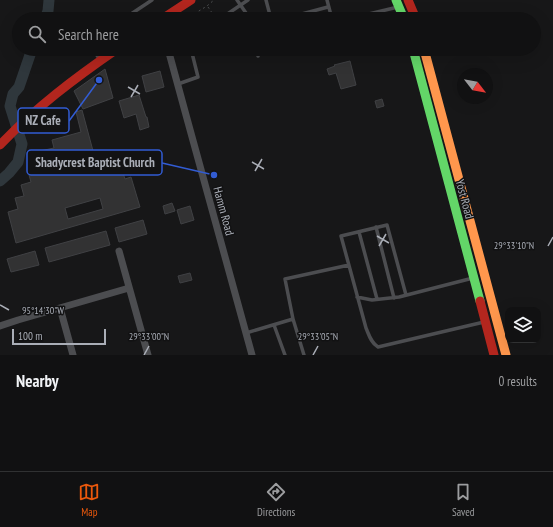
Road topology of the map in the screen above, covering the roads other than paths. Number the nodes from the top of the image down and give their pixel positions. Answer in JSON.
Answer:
{"nodes":[{"id":1,"x":152,"y":0,"type":"edge"},
{"id":2,"x":237,"y":0,"type":"edge"},
{"id":3,"x":248,"y":0,"type":"edge"},
{"id":4,"x":266,"y":0,"type":"edge"},
{"id":5,"x":327,"y":0,"type":"edge"},
{"id":6,"x":186,"y":1,"type":"edge"},
{"id":7,"x":409,"y":2,"type":"edge"},
{"id":8,"x":397,"y":3,"type":"edge"},
{"id":9,"x":240,"y":5,"type":"junction"},
{"id":10,"x":328,"y":7,"type":"junction"},
{"id":11,"x":134,"y":12,"type":"edge"},
{"id":12,"x":171,"y":12,"type":"edge"},
{"id":13,"x":230,"y":12,"type":"edge"},
{"id":14,"x":245,"y":12,"type":"edge"},
{"id":15,"x":269,"y":12,"type":"edge"},
{"id":16,"x":309,"y":12,"type":"edge"},
{"id":17,"x":330,"y":12,"type":"edge"},
{"id":18,"x":369,"y":12,"type":"edge"},
{"id":19,"x":413,"y":12,"type":"edge"},
{"id":20,"x":97,"y":56,"type":"edge"},
{"id":21,"x":106,"y":56,"type":"edge"},
{"id":22,"x":170,"y":56,"type":"edge"},
{"id":23,"x":193,"y":56,"type":"edge"},
{"id":24,"x":414,"y":56,"type":"edge"},
{"id":25,"x":426,"y":56,"type":"edge"},
{"id":26,"x":100,"y":60,"type":"junction"},
{"id":27,"x":178,"y":84,"type":"junction"},
{"id":28,"x":437,"y":98,"type":"junction"},
{"id":29,"x":426,"y":100,"type":"junction"},
{"id":30,"x":1,"y":144,"type":"edge"},
{"id":31,"x":468,"y":213,"type":"junction"},
{"id":32,"x":457,"y":216,"type":"junction"},
{"id":33,"x":376,"y":227,"type":"junction"},
{"id":34,"x":359,"y":232,"type":"junction"},
{"id":35,"x":118,"y":251,"type":"dead end"},
{"id":36,"x":349,"y":265,"type":"junction"},
{"id":37,"x":474,"y":278,"type":"junction"},
{"id":38,"x":129,"y":288,"type":"junction"},
{"id":39,"x":406,"y":295,"type":"junction"},
{"id":40,"x":357,"y":297,"type":"junction"},
{"id":41,"x":394,"y":298,"type":"junction"},
{"id":42,"x":377,"y":299,"type":"junction"},
{"id":43,"x":60,"y":308,"type":"junction"},
{"id":44,"x":293,"y":319,"type":"junction"},
{"id":45,"x":486,"y":322,"type":"junction"},
{"id":46,"x":274,"y":325,"type":"junction"},
{"id":47,"x":0,"y":326,"type":"edge"},
{"id":48,"x":246,"y":334,"type":"junction"},
{"id":49,"x":72,"y":355,"type":"edge"},
{"id":50,"x":148,"y":355,"type":"edge"},
{"id":51,"x":252,"y":355,"type":"edge"},
{"id":52,"x":284,"y":355,"type":"edge"},
{"id":53,"x":304,"y":355,"type":"edge"},
{"id":54,"x":494,"y":355,"type":"edge"},
{"id":55,"x":506,"y":355,"type":"edge"}],
"edges":[{"from":1,"to":11,"type":"lane"},
{"from":2,"to":9,"type":"lane"},
{"from":3,"to":9,"type":"lane"},
{"from":4,"to":15,"type":"lane"},
{"from":5,"to":10,"type":"lane"},
{"from":6,"to":12,"type":"main road"},
{"from":7,"to":8,"type":"main road"},
{"from":7,"to":19,"type":"main road"},
{"from":8,"to":18,"type":"lane"},
{"from":9,"to":13,"type":"lane"},
{"from":9,"to":14,"type":"lane"},
{"from":10,"to":16,"type":"lane"},
{"from":10,"to":17,"type":"lane"},
{"from":20,"to":26,"type":"lane"},
{"from":21,"to":26,"type":"main road"},
{"from":22,"to":27,"type":"street","name":"Hamm Road"},
{"from":23,"to":27,"type":"lane"},
{"from":24,"to":29,"type":"main road","name":"Yost Road"},
{"from":25,"to":28,"type":"main road","name":"Yost Road"},
{"from":26,"to":30,"type":"main road"},
{"from":27,"to":48,"type":"street","name":"Hamm Road"},
{"from":28,"to":29,"type":"main road"},
{"from":28,"to":31,"type":"main road","name":"Yost Road"},
{"from":29,"to":32,"type":"main road","name":"Yost Road"},
{"from":31,"to":32,"type":"main road"},
{"from":31,"to":55,"type":"main road","name":"Yost Road"},
{"from":32,"to":37,"type":"main road","name":"Yost Road"},
{"from":33,"to":34,"type":"lane"},
{"from":33,"to":39,"type":"lane"},
{"from":33,"to":41,"type":"lane"},
{"from":34,"to":36,"type":"lane"},
{"from":34,"to":42,"type":"lane"},
{"from":35,"to":38,"type":"street"},
{"from":36,"to":40,"type":"lane"},
{"from":36,"to":44,"type":"lane"},
{"from":37,"to":39,"type":"lane"},
{"from":37,"to":45,"type":"main road","name":"Yost Road"},
{"from":38,"to":43,"type":"street"},
{"from":38,"to":50,"type":"street"},
{"from":39,"to":41,"type":"lane"},
{"from":40,"to":42,"type":"lane"},
{"from":40,"to":45,"type":"lane"},
{"from":41,"to":42,"type":"lane"},
{"from":43,"to":47,"type":"street"},
{"from":43,"to":49,"type":"street"},
{"from":44,"to":46,"type":"lane"},
{"from":44,"to":53,"type":"lane"},
{"from":45,"to":54,"type":"main road","name":"Yost Road"},
{"from":46,"to":48,"type":"lane"},
{"from":46,"to":52,"type":"lane"},
{"from":48,"to":51,"type":"street","name":"Hamm Road"}]}
